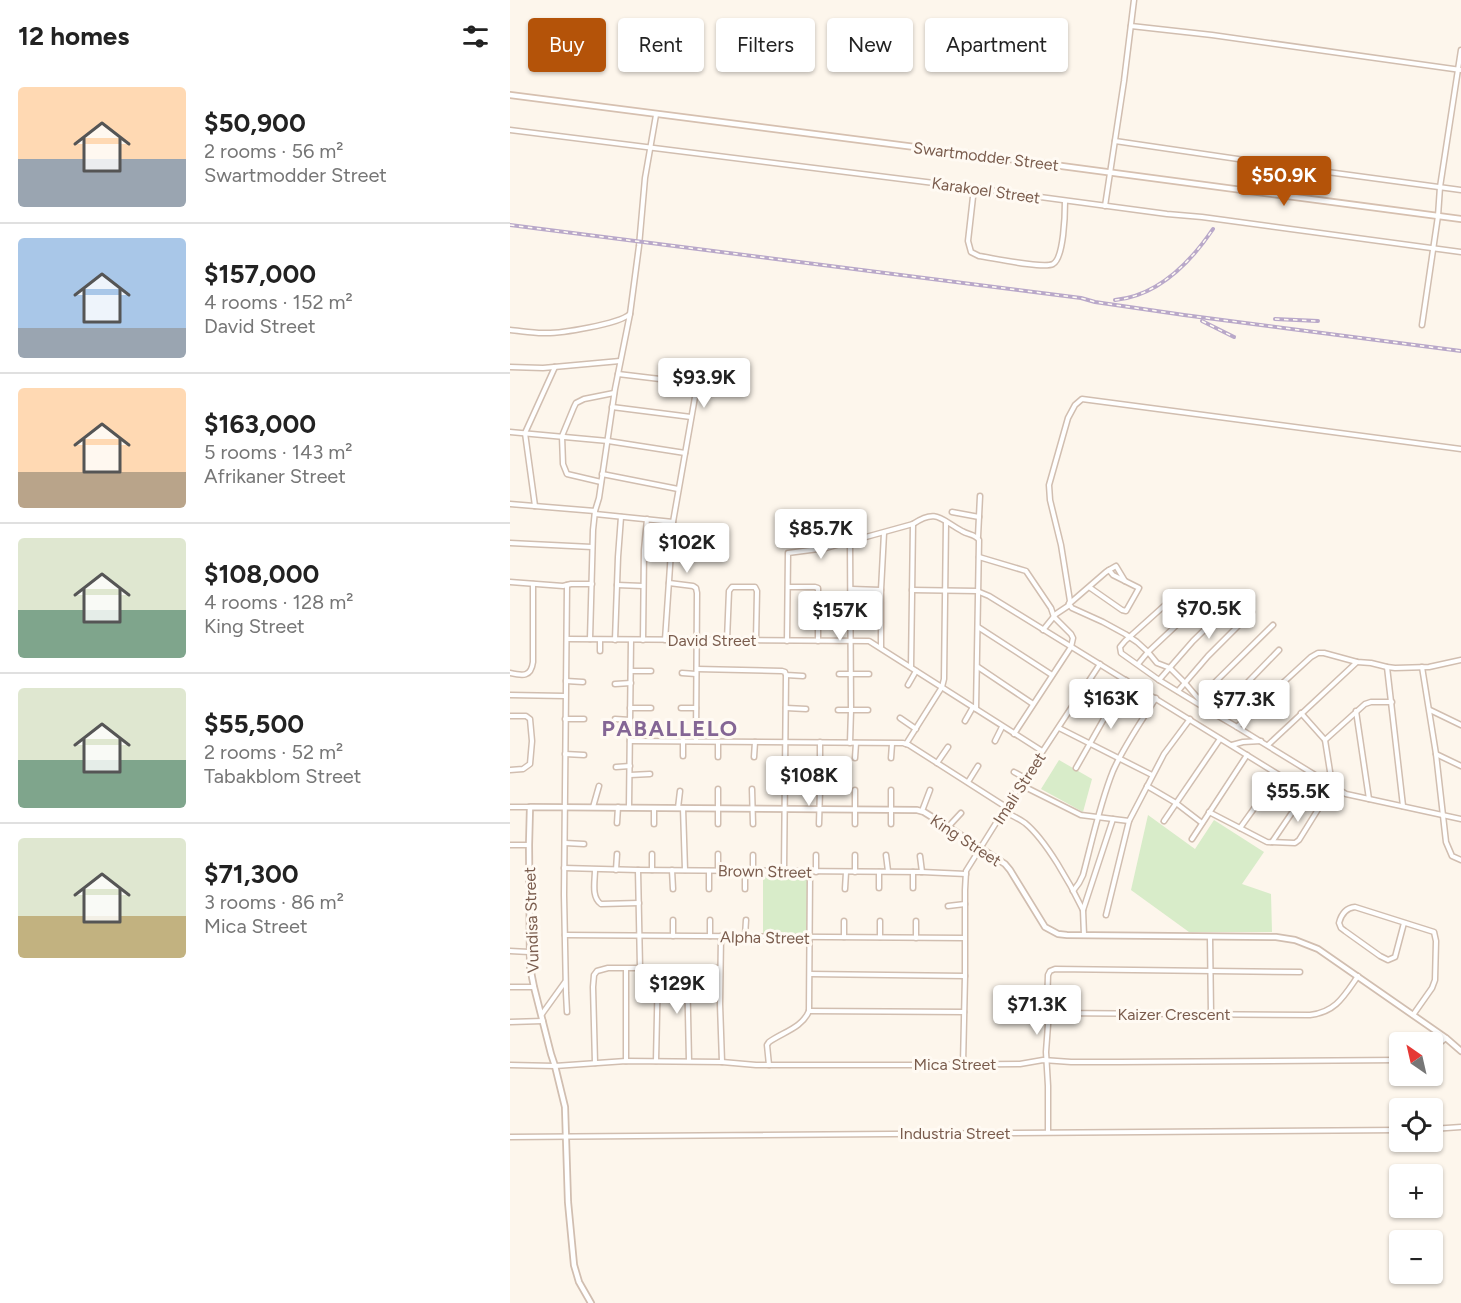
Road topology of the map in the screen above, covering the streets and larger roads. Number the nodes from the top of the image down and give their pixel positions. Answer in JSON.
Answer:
{"nodes":[{"id":1,"x":1134,"y":0,"type":"edge"},
{"id":2,"x":1131,"y":26,"type":"junction"},
{"id":3,"x":1461,"y":50,"type":"edge"},
{"id":4,"x":1460,"y":70,"type":"edge"},
{"id":5,"x":510,"y":95,"type":"edge"},
{"id":6,"x":656,"y":115,"type":"junction"},
{"id":7,"x":510,"y":130,"type":"edge"},
{"id":8,"x":1115,"y":141,"type":"junction"},
{"id":9,"x":650,"y":148,"type":"junction"},
{"id":10,"x":1110,"y":173,"type":"junction"},
{"id":11,"x":1440,"y":187,"type":"junction"},
{"id":12,"x":974,"y":188,"type":"junction"},
{"id":13,"x":1461,"y":190,"type":"edge"},
{"id":14,"x":1065,"y":201,"type":"junction"},
{"id":15,"x":1105,"y":206,"type":"junction"},
{"id":16,"x":1438,"y":216,"type":"junction"},
{"id":17,"x":1461,"y":219,"type":"edge"},
{"id":18,"x":1433,"y":249,"type":"junction"},
{"id":19,"x":1461,"y":252,"type":"edge"},
{"id":20,"x":630,"y":314,"type":"junction"},
{"id":21,"x":1422,"y":325,"type":"dead end"},
{"id":22,"x":510,"y":330,"type":"edge"},
{"id":23,"x":620,"y":361,"type":"junction"},
{"id":24,"x":512,"y":367,"type":"edge"},
{"id":25,"x":555,"y":367,"type":"junction"},
{"id":26,"x":617,"y":374,"type":"junction"},
{"id":27,"x":510,"y":375,"type":"edge"},
{"id":28,"x":614,"y":393,"type":"junction"},
{"id":29,"x":612,"y":407,"type":"junction"},
{"id":30,"x":691,"y":417,"type":"junction"},
{"id":31,"x":510,"y":432,"type":"edge"},
{"id":32,"x":525,"y":433,"type":"junction"},
{"id":33,"x":562,"y":436,"type":"junction"},
{"id":34,"x":608,"y":441,"type":"junction"},
{"id":35,"x":1461,"y":449,"type":"edge"},
{"id":36,"x":685,"y":453,"type":"junction"},
{"id":37,"x":602,"y":474,"type":"junction"},
{"id":38,"x":601,"y":482,"type":"junction"},
{"id":39,"x":678,"y":489,"type":"junction"},
{"id":40,"x":980,"y":496,"type":"dead end"},
{"id":41,"x":510,"y":504,"type":"edge"},
{"id":42,"x":535,"y":506,"type":"junction"},
{"id":43,"x":952,"y":512,"type":"dead end"},
{"id":44,"x":595,"y":513,"type":"junction"},
{"id":45,"x":621,"y":517,"type":"junction"},
{"id":46,"x":979,"y":517,"type":"junction"},
{"id":47,"x":647,"y":519,"type":"junction"},
{"id":48,"x":673,"y":522,"type":"junction"},
{"id":49,"x":947,"y":523,"type":"junction"},
{"id":50,"x":913,"y":524,"type":"junction"},
{"id":51,"x":884,"y":533,"type":"junction"},
{"id":52,"x":978,"y":538,"type":"junction"},
{"id":53,"x":850,"y":542,"type":"junction"},
{"id":54,"x":510,"y":543,"type":"edge"},
{"id":55,"x":592,"y":546,"type":"junction"},
{"id":56,"x":979,"y":557,"type":"junction"},
{"id":57,"x":1109,"y":570,"type":"junction"},
{"id":58,"x":510,"y":582,"type":"edge"},
{"id":59,"x":1126,"y":582,"type":"junction"},
{"id":60,"x":669,"y":583,"type":"junction"},
{"id":61,"x":533,"y":584,"type":"junction"},
{"id":62,"x":592,"y":584,"type":"junction"},
{"id":63,"x":567,"y":585,"type":"junction"},
{"id":64,"x":617,"y":585,"type":"junction"},
{"id":65,"x":643,"y":586,"type":"junction"},
{"id":66,"x":789,"y":586,"type":"junction"},
{"id":67,"x":1089,"y":587,"type":"junction"},
{"id":68,"x":851,"y":589,"type":"junction"},
{"id":69,"x":881,"y":590,"type":"junction"},
{"id":70,"x":912,"y":590,"type":"junction"},
{"id":71,"x":945,"y":590,"type":"junction"},
{"id":72,"x":977,"y":591,"type":"junction"},
{"id":73,"x":1175,"y":596,"type":"dead end"},
{"id":74,"x":1235,"y":600,"type":"dead end"},
{"id":75,"x":1069,"y":604,"type":"junction"},
{"id":76,"x":1198,"y":605,"type":"dead end"},
{"id":77,"x":1251,"y":612,"type":"dead end"},
{"id":78,"x":1054,"y":616,"type":"junction"},
{"id":79,"x":1273,"y":626,"type":"dead end"},
{"id":80,"x":978,"y":627,"type":"junction"},
{"id":81,"x":1043,"y":630,"type":"junction"},
{"id":82,"x":1129,"y":637,"type":"junction"},
{"id":83,"x":567,"y":639,"type":"junction"},
{"id":84,"x":590,"y":639,"type":"junction"},
{"id":85,"x":600,"y":640,"type":"junction"},
{"id":86,"x":615,"y":640,"type":"junction"},
{"id":87,"x":631,"y":640,"type":"junction"},
{"id":88,"x":643,"y":640,"type":"junction"},
{"id":89,"x":665,"y":640,"type":"junction"},
{"id":90,"x":697,"y":640,"type":"junction"},
{"id":91,"x":727,"y":640,"type":"junction"},
{"id":92,"x":756,"y":641,"type":"junction"},
{"id":93,"x":788,"y":641,"type":"junction"},
{"id":94,"x":818,"y":641,"type":"junction"},
{"id":95,"x":851,"y":641,"type":"junction"},
{"id":96,"x":1071,"y":647,"type":"junction"},
{"id":97,"x":881,"y":648,"type":"junction"},
{"id":98,"x":1279,"y":650,"type":"dead end"},
{"id":99,"x":600,"y":651,"type":"dead end"},
{"id":100,"x":1148,"y":652,"type":"junction"},
{"id":101,"x":1357,"y":662,"type":"junction"},
{"id":102,"x":1460,"y":662,"type":"edge"},
{"id":103,"x":1100,"y":664,"type":"junction"},
{"id":104,"x":1138,"y":664,"type":"junction"},
{"id":105,"x":978,"y":666,"type":"junction"},
{"id":106,"x":1388,"y":667,"type":"junction"},
{"id":107,"x":911,"y":668,"type":"junction"},
{"id":108,"x":1170,"y":668,"type":"junction"},
{"id":109,"x":1422,"y":668,"type":"junction"},
{"id":110,"x":631,"y":671,"type":"junction"},
{"id":111,"x":651,"y":671,"type":"dead end"},
{"id":112,"x":916,"y":671,"type":"junction"},
{"id":113,"x":682,"y":672,"type":"dead end"},
{"id":114,"x":697,"y":672,"type":"junction"},
{"id":115,"x":510,"y":673,"type":"edge"},
{"id":116,"x":839,"y":674,"type":"dead end"},
{"id":117,"x":851,"y":674,"type":"junction"},
{"id":118,"x":869,"y":674,"type":"dead end"},
{"id":119,"x":786,"y":675,"type":"junction"},
{"id":120,"x":1052,"y":675,"type":"junction"},
{"id":121,"x":803,"y":676,"type":"dead end"},
{"id":122,"x":1159,"y":680,"type":"junction"},
{"id":123,"x":566,"y":681,"type":"junction"},
{"id":124,"x":1126,"y":681,"type":"junction"},
{"id":125,"x":583,"y":682,"type":"dead end"},
{"id":126,"x":631,"y":682,"type":"junction"},
{"id":127,"x":1185,"y":682,"type":"junction"},
{"id":128,"x":615,"y":684,"type":"dead end"},
{"id":129,"x":908,"y":685,"type":"dead end"},
{"id":130,"x":942,"y":687,"type":"junction"},
{"id":131,"x":1178,"y":691,"type":"junction"},
{"id":132,"x":510,"y":695,"type":"edge"},
{"id":133,"x":565,"y":696,"type":"junction"},
{"id":134,"x":1156,"y":698,"type":"junction"},
{"id":135,"x":1199,"y":698,"type":"junction"},
{"id":136,"x":1392,"y":702,"type":"junction"},
{"id":137,"x":1033,"y":704,"type":"junction"},
{"id":138,"x":630,"y":708,"type":"junction"},
{"id":139,"x":651,"y":708,"type":"dead end"},
{"id":140,"x":681,"y":708,"type":"dead end"},
{"id":141,"x":696,"y":708,"type":"junction"},
{"id":142,"x":786,"y":708,"type":"junction"},
{"id":143,"x":806,"y":709,"type":"dead end"},
{"id":144,"x":974,"y":709,"type":"junction"},
{"id":145,"x":1429,"y":709,"type":"junction"},
{"id":146,"x":838,"y":710,"type":"dead end"},
{"id":147,"x":851,"y":710,"type":"junction"},
{"id":148,"x":868,"y":710,"type":"dead end"},
{"id":149,"x":1208,"y":710,"type":"junction"},
{"id":150,"x":1356,"y":711,"type":"junction"},
{"id":151,"x":1301,"y":713,"type":"junction"},
{"id":152,"x":1216,"y":715,"type":"junction"},
{"id":153,"x":510,"y":716,"type":"edge"},
{"id":154,"x":900,"y":718,"type":"dead end"},
{"id":155,"x":565,"y":719,"type":"junction"},
{"id":156,"x":585,"y":719,"type":"dead end"},
{"id":157,"x":615,"y":719,"type":"dead end"},
{"id":158,"x":1190,"y":719,"type":"junction"},
{"id":159,"x":630,"y":720,"type":"junction"},
{"id":160,"x":965,"y":721,"type":"dead end"},
{"id":161,"x":1461,"y":725,"type":"edge"},
{"id":162,"x":1002,"y":727,"type":"junction"},
{"id":163,"x":1059,"y":728,"type":"junction"},
{"id":164,"x":1237,"y":728,"type":"junction"},
{"id":165,"x":916,"y":729,"type":"junction"},
{"id":166,"x":1014,"y":734,"type":"junction"},
{"id":167,"x":1220,"y":739,"type":"junction"},
{"id":168,"x":683,"y":740,"type":"junction"},
{"id":169,"x":1325,"y":740,"type":"junction"},
{"id":170,"x":630,"y":741,"type":"junction"},
{"id":171,"x":696,"y":741,"type":"junction"},
{"id":172,"x":995,"y":741,"type":"dead end"},
{"id":173,"x":1262,"y":741,"type":"junction"},
{"id":174,"x":718,"y":742,"type":"junction"},
{"id":175,"x":754,"y":742,"type":"junction"},
{"id":176,"x":784,"y":742,"type":"junction"},
{"id":177,"x":819,"y":742,"type":"junction"},
{"id":178,"x":853,"y":743,"type":"junction"},
{"id":179,"x":892,"y":743,"type":"junction"},
{"id":180,"x":1090,"y":743,"type":"junction"},
{"id":181,"x":906,"y":744,"type":"junction"},
{"id":182,"x":1232,"y":745,"type":"junction"},
{"id":183,"x":1268,"y":745,"type":"junction"},
{"id":184,"x":948,"y":747,"type":"dead end"},
{"id":185,"x":1042,"y":752,"type":"junction"},
{"id":186,"x":565,"y":754,"type":"junction"},
{"id":187,"x":1436,"y":754,"type":"junction"},
{"id":188,"x":584,"y":755,"type":"dead end"},
{"id":189,"x":1247,"y":755,"type":"junction"},
{"id":190,"x":683,"y":756,"type":"dead end"},
{"id":191,"x":718,"y":757,"type":"dead end"},
{"id":192,"x":754,"y":757,"type":"dead end"},
{"id":193,"x":819,"y":758,"type":"dead end"},
{"id":194,"x":855,"y":758,"type":"dead end"},
{"id":195,"x":891,"y":758,"type":"dead end"},
{"id":196,"x":1119,"y":759,"type":"junction"},
{"id":197,"x":937,"y":763,"type":"junction"},
{"id":198,"x":616,"y":766,"type":"dead end"},
{"id":199,"x":630,"y":766,"type":"junction"},
{"id":200,"x":978,"y":766,"type":"dead end"},
{"id":201,"x":1461,"y":766,"type":"edge"},
{"id":202,"x":1076,"y":768,"type":"dead end"},
{"id":203,"x":510,"y":770,"type":"edge"},
{"id":204,"x":1014,"y":772,"type":"dead end"},
{"id":205,"x":650,"y":774,"type":"dead end"},
{"id":206,"x":1278,"y":774,"type":"junction"},
{"id":207,"x":630,"y":775,"type":"junction"},
{"id":208,"x":1152,"y":775,"type":"junction"},
{"id":209,"x":1025,"y":778,"type":"junction"},
{"id":210,"x":968,"y":782,"type":"junction"},
{"id":211,"x":1021,"y":785,"type":"junction"},
{"id":212,"x":1332,"y":785,"type":"junction"},
{"id":213,"x":599,"y":786,"type":"dead end"},
{"id":214,"x":1147,"y":786,"type":"junction"},
{"id":215,"x":718,"y":789,"type":"dead end"},
{"id":216,"x":752,"y":789,"type":"dead end"},
{"id":217,"x":820,"y":790,"type":"dead end"},
{"id":218,"x":855,"y":790,"type":"dead end"},
{"id":219,"x":891,"y":790,"type":"dead end"},
{"id":220,"x":930,"y":790,"type":"dead end"},
{"id":221,"x":680,"y":791,"type":"dead end"},
{"id":222,"x":1306,"y":792,"type":"junction"},
{"id":223,"x":1369,"y":799,"type":"junction"},
{"id":224,"x":1176,"y":803,"type":"junction"},
{"id":225,"x":1403,"y":806,"type":"junction"},
{"id":226,"x":510,"y":807,"type":"edge"},
{"id":227,"x":530,"y":807,"type":"junction"},
{"id":228,"x":565,"y":807,"type":"junction"},
{"id":229,"x":593,"y":807,"type":"junction"},
{"id":230,"x":618,"y":807,"type":"junction"},
{"id":231,"x":629,"y":807,"type":"junction"},
{"id":232,"x":654,"y":808,"type":"junction"},
{"id":233,"x":681,"y":808,"type":"junction"},
{"id":234,"x":718,"y":808,"type":"junction"},
{"id":235,"x":753,"y":808,"type":"junction"},
{"id":236,"x":784,"y":809,"type":"junction"},
{"id":237,"x":1005,"y":809,"type":"junction"},
{"id":238,"x":819,"y":810,"type":"junction"},
{"id":239,"x":855,"y":810,"type":"junction"},
{"id":240,"x":891,"y":810,"type":"junction"},
{"id":241,"x":922,"y":811,"type":"junction"},
{"id":242,"x":1209,"y":812,"type":"junction"},
{"id":243,"x":961,"y":813,"type":"dead end"},
{"id":244,"x":1443,"y":815,"type":"junction"},
{"id":245,"x":1098,"y":818,"type":"junction"},
{"id":246,"x":1113,"y":819,"type":"junction"},
{"id":247,"x":1461,"y":819,"type":"edge"},
{"id":248,"x":1130,"y":821,"type":"junction"},
{"id":249,"x":1164,"y":821,"type":"dead end"},
{"id":250,"x":617,"y":823,"type":"dead end"},
{"id":251,"x":1202,"y":823,"type":"junction"},
{"id":252,"x":654,"y":824,"type":"dead end"},
{"id":253,"x":718,"y":824,"type":"dead end"},
{"id":254,"x":753,"y":824,"type":"dead end"},
{"id":255,"x":819,"y":824,"type":"dead end"},
{"id":256,"x":855,"y":824,"type":"dead end"},
{"id":257,"x":891,"y":824,"type":"dead end"},
{"id":258,"x":948,"y":827,"type":"junction"},
{"id":259,"x":1240,"y":828,"type":"junction"},
{"id":260,"x":1192,"y":839,"type":"dead end"},
{"id":261,"x":1272,"y":842,"type":"junction"},
{"id":262,"x":565,"y":843,"type":"junction"},
{"id":263,"x":584,"y":844,"type":"dead end"},
{"id":264,"x":510,"y":845,"type":"edge"},
{"id":265,"x":529,"y":845,"type":"junction"},
{"id":266,"x":980,"y":849,"type":"junction"},
{"id":267,"x":617,"y":854,"type":"dead end"},
{"id":268,"x":652,"y":854,"type":"dead end"},
{"id":269,"x":718,"y":854,"type":"dead end"},
{"id":270,"x":753,"y":855,"type":"dead end"},
{"id":271,"x":816,"y":855,"type":"dead end"},
{"id":272,"x":855,"y":855,"type":"dead end"},
{"id":273,"x":886,"y":855,"type":"dead end"},
{"id":274,"x":921,"y":856,"type":"dead end"},
{"id":275,"x":1461,"y":860,"type":"edge"},
{"id":276,"x":564,"y":868,"type":"junction"},
{"id":277,"x":596,"y":870,"type":"junction"},
{"id":278,"x":616,"y":870,"type":"junction"},
{"id":279,"x":638,"y":870,"type":"junction"},
{"id":280,"x":652,"y":870,"type":"junction"},
{"id":281,"x":672,"y":870,"type":"junction"},
{"id":282,"x":685,"y":870,"type":"junction"},
{"id":283,"x":709,"y":871,"type":"junction"},
{"id":284,"x":718,"y":871,"type":"junction"},
{"id":285,"x":745,"y":871,"type":"junction"},
{"id":286,"x":753,"y":871,"type":"junction"},
{"id":287,"x":784,"y":871,"type":"junction"},
{"id":288,"x":888,"y":871,"type":"junction"},
{"id":289,"x":810,"y":872,"type":"junction"},
{"id":290,"x":816,"y":872,"type":"junction"},
{"id":291,"x":846,"y":872,"type":"junction"},
{"id":292,"x":855,"y":872,"type":"junction"},
{"id":293,"x":879,"y":872,"type":"junction"},
{"id":294,"x":913,"y":872,"type":"junction"},
{"id":295,"x":922,"y":872,"type":"junction"},
{"id":296,"x":966,"y":874,"type":"junction"},
{"id":297,"x":879,"y":888,"type":"dead end"},
{"id":298,"x":913,"y":888,"type":"dead end"},
{"id":299,"x":673,"y":889,"type":"dead end"},
{"id":300,"x":709,"y":889,"type":"dead end"},
{"id":301,"x":745,"y":889,"type":"dead end"},
{"id":302,"x":845,"y":890,"type":"dead end"},
{"id":303,"x":1073,"y":891,"type":"junction"},
{"id":304,"x":639,"y":903,"type":"junction"},
{"id":305,"x":965,"y":904,"type":"junction"},
{"id":306,"x":948,"y":906,"type":"dead end"},
{"id":307,"x":1083,"y":910,"type":"junction"},
{"id":308,"x":1106,"y":915,"type":"dead end"},
{"id":309,"x":673,"y":920,"type":"dead end"},
{"id":310,"x":710,"y":920,"type":"dead end"},
{"id":311,"x":746,"y":920,"type":"dead end"},
{"id":312,"x":844,"y":921,"type":"dead end"},
{"id":313,"x":880,"y":921,"type":"dead end"},
{"id":314,"x":916,"y":921,"type":"dead end"},
{"id":315,"x":1404,"y":923,"type":"junction"},
{"id":316,"x":565,"y":935,"type":"junction"},
{"id":317,"x":1084,"y":935,"type":"junction"},
{"id":318,"x":640,"y":936,"type":"junction"},
{"id":319,"x":673,"y":936,"type":"junction"},
{"id":320,"x":710,"y":936,"type":"junction"},
{"id":321,"x":721,"y":936,"type":"junction"},
{"id":322,"x":745,"y":936,"type":"junction"},
{"id":323,"x":810,"y":937,"type":"junction"},
{"id":324,"x":1210,"y":937,"type":"junction"},
{"id":325,"x":844,"y":938,"type":"junction"},
{"id":326,"x":880,"y":938,"type":"junction"},
{"id":327,"x":916,"y":938,"type":"junction"},
{"id":328,"x":964,"y":938,"type":"junction"},
{"id":329,"x":510,"y":951,"type":"edge"},
{"id":330,"x":530,"y":952,"type":"junction"},
{"id":331,"x":640,"y":968,"type":"junction"},
{"id":332,"x":658,"y":968,"type":"junction"},
{"id":333,"x":687,"y":968,"type":"junction"},
{"id":334,"x":720,"y":968,"type":"junction"},
{"id":335,"x":626,"y":969,"type":"junction"},
{"id":336,"x":1212,"y":971,"type":"junction"},
{"id":337,"x":1300,"y":972,"type":"dead end"},
{"id":338,"x":810,"y":974,"type":"junction"},
{"id":339,"x":965,"y":975,"type":"junction"},
{"id":340,"x":1358,"y":976,"type":"junction"},
{"id":341,"x":566,"y":981,"type":"junction"},
{"id":342,"x":510,"y":987,"type":"edge"},
{"id":343,"x":534,"y":987,"type":"junction"},
{"id":344,"x":809,"y":1011,"type":"junction"},
{"id":345,"x":1049,"y":1011,"type":"junction"},
{"id":346,"x":567,"y":1012,"type":"dead end"},
{"id":347,"x":964,"y":1012,"type":"junction"},
{"id":348,"x":542,"y":1014,"type":"junction"},
{"id":349,"x":1211,"y":1014,"type":"junction"},
{"id":350,"x":1413,"y":1015,"type":"junction"},
{"id":351,"x":543,"y":1021,"type":"junction"},
{"id":352,"x":510,"y":1022,"type":"edge"},
{"id":353,"x":1446,"y":1038,"type":"junction"},
{"id":354,"x":1443,"y":1040,"type":"edge"},
{"id":355,"x":1461,"y":1051,"type":"edge"},
{"id":356,"x":1047,"y":1060,"type":"junction"},
{"id":357,"x":1389,"y":1060,"type":"edge"},
{"id":358,"x":626,"y":1061,"type":"junction"},
{"id":359,"x":656,"y":1061,"type":"junction"},
{"id":360,"x":689,"y":1061,"type":"junction"},
{"id":361,"x":722,"y":1062,"type":"junction"},
{"id":362,"x":595,"y":1063,"type":"junction"},
{"id":363,"x":964,"y":1064,"type":"junction"},
{"id":364,"x":510,"y":1065,"type":"edge"},
{"id":365,"x":769,"y":1065,"type":"junction"},
{"id":366,"x":555,"y":1066,"type":"junction"},
{"id":367,"x":1461,"y":1127,"type":"edge"},
{"id":368,"x":1443,"y":1129,"type":"edge"},
{"id":369,"x":1389,"y":1130,"type":"edge"},
{"id":370,"x":1047,"y":1132,"type":"junction"},
{"id":371,"x":510,"y":1137,"type":"edge"},
{"id":372,"x":566,"y":1137,"type":"junction"},
{"id":373,"x":590,"y":1301,"type":"edge"}],
"edges":[{"from":1,"to":2,"type":"street"},
{"from":2,"to":4,"type":"street"},
{"from":2,"to":8,"type":"street"},
{"from":3,"to":4,"type":"street"},
{"from":4,"to":11,"type":"street"},
{"from":5,"to":6,"type":"street","name":"Swartmodder Street"},
{"from":6,"to":9,"type":"street"},
{"from":6,"to":10,"type":"street","name":"Swartmodder Street"},
{"from":7,"to":9,"type":"street","name":"Karakoel Street"},
{"from":8,"to":10,"type":"street"},
{"from":8,"to":11,"type":"street"},
{"from":9,"to":12,"type":"street","name":"Karakoel Street"},
{"from":9,"to":20,"type":"street"},
{"from":10,"to":15,"type":"street"},
{"from":10,"to":16,"type":"street","name":"Swartmodder Street"},
{"from":11,"to":13,"type":"street"},
{"from":11,"to":16,"type":"street"},
{"from":12,"to":14,"type":"street","name":"Karakoel Street"},
{"from":12,"to":14,"type":"street"},
{"from":14,"to":15,"type":"street","name":"Karakoel Street"},
{"from":15,"to":18,"type":"street","name":"Karakoel Street"},
{"from":16,"to":17,"type":"street","name":"Swartmodder Street"},
{"from":16,"to":18,"type":"street"},
{"from":18,"to":19,"type":"street","name":"Karakoel Street"},
{"from":18,"to":21,"type":"street"},
{"from":20,"to":22,"type":"street"},
{"from":20,"to":23,"type":"street"},
{"from":23,"to":25,"type":"street"},
{"from":23,"to":26,"type":"street"},
{"from":24,"to":25,"type":"street"},
{"from":24,"to":27,"type":"street"},
{"from":25,"to":32,"type":"street"},
{"from":26,"to":28,"type":"street"},
{"from":26,"to":30,"type":"street"},
{"from":28,"to":29,"type":"street"},
{"from":28,"to":33,"type":"street"},
{"from":29,"to":30,"type":"street"},
{"from":29,"to":34,"type":"street"},
{"from":30,"to":36,"type":"street"},
{"from":31,"to":32,"type":"street"},
{"from":32,"to":33,"type":"street"},
{"from":32,"to":42,"type":"street"},
{"from":33,"to":34,"type":"street"},
{"from":33,"to":38,"type":"street"},
{"from":34,"to":36,"type":"street"},
{"from":34,"to":37,"type":"street"},
{"from":35,"to":75,"type":"street"},
{"from":36,"to":39,"type":"street"},
{"from":37,"to":38,"type":"street"},
{"from":37,"to":39,"type":"street"},
{"from":38,"to":44,"type":"street"},
{"from":39,"to":48,"type":"street"},
{"from":40,"to":46,"type":"street"},
{"from":41,"to":42,"type":"street"},
{"from":42,"to":44,"type":"street"},
{"from":43,"to":46,"type":"street"},
{"from":44,"to":45,"type":"street"},
{"from":44,"to":55,"type":"street"},
{"from":45,"to":47,"type":"street"},
{"from":45,"to":64,"type":"street"},
{"from":46,"to":52,"type":"street"},
{"from":47,"to":48,"type":"street"},
{"from":47,"to":65,"type":"street"},
{"from":48,"to":60,"type":"street"},
{"from":49,"to":50,"type":"street"},
{"from":49,"to":52,"type":"street"},
{"from":49,"to":71,"type":"street"},
{"from":50,"to":51,"type":"street"},
{"from":50,"to":70,"type":"street"},
{"from":51,"to":53,"type":"street"},
{"from":51,"to":69,"type":"street"},
{"from":52,"to":56,"type":"street"},
{"from":53,"to":66,"type":"street"},
{"from":53,"to":68,"type":"street"},
{"from":54,"to":55,"type":"street"},
{"from":55,"to":62,"type":"street"},
{"from":56,"to":72,"type":"street"},
{"from":56,"to":78,"type":"street"},
{"from":57,"to":59,"type":"street"},
{"from":57,"to":59,"type":"street"},
{"from":57,"to":67,"type":"street"},
{"from":58,"to":61,"type":"street"},
{"from":59,"to":67,"type":"street"},
{"from":60,"to":89,"type":"street"},
{"from":60,"to":90,"type":"street"},
{"from":61,"to":63,"type":"street"},
{"from":61,"to":115,"type":"street"},
{"from":62,"to":63,"type":"street"},
{"from":62,"to":84,"type":"street"},
{"from":63,"to":83,"type":"street"},
{"from":64,"to":65,"type":"street"},
{"from":64,"to":86,"type":"street"},
{"from":65,"to":88,"type":"street"},
{"from":66,"to":93,"type":"street"},
{"from":66,"to":94,"type":"street"},
{"from":67,"to":75,"type":"street"},
{"from":68,"to":69,"type":"street"},
{"from":68,"to":95,"type":"street"},
{"from":69,"to":97,"type":"street"},
{"from":70,"to":71,"type":"street"},
{"from":70,"to":107,"type":"street"},
{"from":71,"to":72,"type":"street"},
{"from":71,"to":130,"type":"street"},
{"from":72,"to":80,"type":"street"},
{"from":72,"to":81,"type":"street"},
{"from":73,"to":82,"type":"street"},
{"from":74,"to":108,"type":"street"},
{"from":75,"to":78,"type":"street"},
{"from":75,"to":82,"type":"street"},
{"from":76,"to":100,"type":"street"},
{"from":77,"to":127,"type":"street"},
{"from":78,"to":81,"type":"street"},
{"from":78,"to":96,"type":"street"},
{"from":79,"to":135,"type":"street"},
{"from":80,"to":105,"type":"street"},
{"from":80,"to":120,"type":"street"},
{"from":81,"to":96,"type":"street"},
{"from":82,"to":100,"type":"street"},
{"from":82,"to":104,"type":"street"},
{"from":83,"to":84,"type":"street","name":"David Street"},
{"from":83,"to":123,"type":"street"},
{"from":84,"to":85,"type":"street","name":"David Street"},
{"from":85,"to":86,"type":"street","name":"David Street"},
{"from":85,"to":99,"type":"street"},
{"from":86,"to":87,"type":"street","name":"David Street"},
{"from":87,"to":88,"type":"street","name":"David Street"},
{"from":87,"to":110,"type":"street"},
{"from":88,"to":89,"type":"street","name":"David Street"},
{"from":89,"to":90,"type":"street","name":"David Street"},
{"from":90,"to":91,"type":"street","name":"David Street"},
{"from":90,"to":114,"type":"street"},
{"from":91,"to":92,"type":"street","name":"David Street"},
{"from":91,"to":92,"type":"street"},
{"from":92,"to":93,"type":"street","name":"David Street"},
{"from":93,"to":94,"type":"street","name":"David Street"},
{"from":94,"to":95,"type":"street","name":"David Street"},
{"from":95,"to":97,"type":"street","name":"David Street"},
{"from":95,"to":117,"type":"street"},
{"from":96,"to":103,"type":"street"},
{"from":96,"to":120,"type":"street"},
{"from":97,"to":107,"type":"street","name":"David Street"},
{"from":98,"to":152,"type":"street"},
{"from":100,"to":104,"type":"street"},
{"from":100,"to":108,"type":"street"},
{"from":101,"to":106,"type":"street"},
{"from":101,"to":151,"type":"street"},
{"from":101,"to":164,"type":"street"},
{"from":102,"to":109,"type":"street"},
{"from":103,"to":124,"type":"street"},
{"from":103,"to":163,"type":"street","name":"Imali Street"},
{"from":104,"to":122,"type":"street"},
{"from":105,"to":137,"type":"street"},
{"from":105,"to":144,"type":"street"},
{"from":106,"to":109,"type":"street"},
{"from":106,"to":136,"type":"street"},
{"from":107,"to":112,"type":"street","name":"David Street"},
{"from":108,"to":122,"type":"street"},
{"from":108,"to":127,"type":"street"},
{"from":109,"to":145,"type":"street"},
{"from":110,"to":111,"type":"street"},
{"from":110,"to":126,"type":"street"},
{"from":112,"to":129,"type":"street"},
{"from":112,"to":130,"type":"street","name":"David Street"},
{"from":113,"to":114,"type":"street"},
{"from":114,"to":119,"type":"street"},
{"from":114,"to":141,"type":"street"},
{"from":116,"to":117,"type":"street"},
{"from":117,"to":118,"type":"street"},
{"from":117,"to":147,"type":"street"},
{"from":119,"to":121,"type":"street"},
{"from":119,"to":142,"type":"street"},
{"from":120,"to":137,"type":"street"},
{"from":122,"to":131,"type":"street"},
{"from":123,"to":125,"type":"street"},
{"from":123,"to":133,"type":"street"},
{"from":124,"to":134,"type":"street"},
{"from":124,"to":180,"type":"street"},
{"from":126,"to":128,"type":"street"},
{"from":126,"to":138,"type":"street"},
{"from":127,"to":131,"type":"street"},
{"from":127,"to":135,"type":"street"},
{"from":130,"to":144,"type":"street","name":"David Street"},
{"from":130,"to":165,"type":"street"},
{"from":131,"to":149,"type":"street"},
{"from":132,"to":133,"type":"street"},
{"from":133,"to":155,"type":"street"},
{"from":134,"to":158,"type":"street"},
{"from":134,"to":196,"type":"street"},
{"from":135,"to":149,"type":"street"},
{"from":136,"to":150,"type":"street"},
{"from":136,"to":225,"type":"street"},
{"from":137,"to":166,"type":"street"},
{"from":138,"to":139,"type":"street"},
{"from":138,"to":159,"type":"street"},
{"from":140,"to":141,"type":"street"},
{"from":141,"to":171,"type":"street"},
{"from":142,"to":143,"type":"street"},
{"from":142,"to":176,"type":"street"},
{"from":144,"to":160,"type":"street"},
{"from":144,"to":162,"type":"street","name":"David Street"},
{"from":145,"to":161,"type":"street"},
{"from":145,"to":187,"type":"street"},
{"from":146,"to":147,"type":"street"},
{"from":147,"to":148,"type":"street"},
{"from":147,"to":178,"type":"street"},
{"from":149,"to":152,"type":"street"},
{"from":150,"to":169,"type":"street"},
{"from":150,"to":223,"type":"street"},
{"from":151,"to":169,"type":"street"},
{"from":151,"to":183,"type":"street"},
{"from":152,"to":164,"type":"street"},
{"from":153,"to":203,"type":"street"},
{"from":154,"to":165,"type":"street"},
{"from":155,"to":156,"type":"street"},
{"from":155,"to":186,"type":"street"},
{"from":157,"to":159,"type":"street"},
{"from":158,"to":167,"type":"street"},
{"from":158,"to":208,"type":"street"},
{"from":159,"to":170,"type":"street"},
{"from":162,"to":166,"type":"street","name":"David Street"},
{"from":162,"to":172,"type":"street"},
{"from":163,"to":180,"type":"street"},
{"from":163,"to":185,"type":"street","name":"Imali Street"},
{"from":164,"to":173,"type":"street"},
{"from":165,"to":181,"type":"street"},
{"from":166,"to":185,"type":"street","name":"David Street"},
{"from":167,"to":182,"type":"street"},
{"from":167,"to":224,"type":"street"},
{"from":168,"to":170,"type":"street"},
{"from":168,"to":171,"type":"street"},
{"from":168,"to":190,"type":"street"},
{"from":169,"to":212,"type":"street"},
{"from":170,"to":199,"type":"street"},
{"from":171,"to":174,"type":"street"},
{"from":173,"to":182,"type":"street"},
{"from":173,"to":183,"type":"street"},
{"from":174,"to":175,"type":"street"},
{"from":174,"to":191,"type":"street"},
{"from":175,"to":176,"type":"street"},
{"from":175,"to":192,"type":"street"},
{"from":176,"to":177,"type":"street"},
{"from":176,"to":236,"type":"street"},
{"from":177,"to":178,"type":"street"},
{"from":177,"to":193,"type":"street"},
{"from":178,"to":179,"type":"street"},
{"from":178,"to":194,"type":"street"},
{"from":179,"to":181,"type":"street"},
{"from":179,"to":195,"type":"street"},
{"from":180,"to":196,"type":"street"},
{"from":180,"to":202,"type":"street"},
{"from":181,"to":197,"type":"street"},
{"from":182,"to":189,"type":"street"},
{"from":183,"to":212,"type":"street"},
{"from":184,"to":197,"type":"street"},
{"from":185,"to":209,"type":"street","name":"Imali Street"},
{"from":186,"to":188,"type":"street"},
{"from":186,"to":228,"type":"street"},
{"from":187,"to":201,"type":"street"},
{"from":187,"to":244,"type":"street"},
{"from":189,"to":206,"type":"street"},
{"from":189,"to":242,"type":"street"},
{"from":196,"to":208,"type":"street"},
{"from":196,"to":245,"type":"street"},
{"from":197,"to":210,"type":"street"},
{"from":198,"to":199,"type":"street"},
{"from":199,"to":207,"type":"street"},
{"from":200,"to":210,"type":"street"},
{"from":204,"to":209,"type":"street"},
{"from":205,"to":207,"type":"street"},
{"from":206,"to":222,"type":"street"},
{"from":206,"to":259,"type":"street"},
{"from":207,"to":231,"type":"street"},
{"from":208,"to":214,"type":"street"},
{"from":209,"to":211,"type":"street","name":"Imali Street"},
{"from":210,"to":237,"type":"street"},
{"from":211,"to":237,"type":"street","name":"Imali Street"},
{"from":211,"to":245,"type":"street"},
{"from":212,"to":223,"type":"street"},
{"from":213,"to":229,"type":"street"},
{"from":214,"to":224,"type":"street"},
{"from":214,"to":248,"type":"street"},
{"from":215,"to":234,"type":"street"},
{"from":216,"to":235,"type":"street"},
{"from":217,"to":238,"type":"street"},
{"from":218,"to":239,"type":"street"},
{"from":219,"to":240,"type":"street"},
{"from":220,"to":241,"type":"street"},
{"from":221,"to":233,"type":"street"},
{"from":222,"to":261,"type":"street"},
{"from":222,"to":261,"type":"street"},
{"from":223,"to":225,"type":"street"},
{"from":224,"to":249,"type":"street"},
{"from":224,"to":251,"type":"street"},
{"from":225,"to":244,"type":"street"},
{"from":226,"to":227,"type":"street","name":"King Street"},
{"from":227,"to":228,"type":"street","name":"King Street"},
{"from":227,"to":265,"type":"street","name":"Vundisa Street"},
{"from":228,"to":229,"type":"street","name":"King Street"},
{"from":228,"to":262,"type":"street"},
{"from":229,"to":230,"type":"street","name":"King Street"},
{"from":230,"to":231,"type":"street","name":"King Street"},
{"from":230,"to":250,"type":"street"},
{"from":231,"to":232,"type":"street","name":"King Street"},
{"from":232,"to":233,"type":"street","name":"King Street"},
{"from":232,"to":252,"type":"street"},
{"from":233,"to":234,"type":"street","name":"King Street"},
{"from":233,"to":282,"type":"street"},
{"from":234,"to":235,"type":"street","name":"King Street"},
{"from":234,"to":253,"type":"street"},
{"from":235,"to":236,"type":"street","name":"King Street"},
{"from":235,"to":254,"type":"street"},
{"from":236,"to":238,"type":"street","name":"King Street"},
{"from":236,"to":287,"type":"street"},
{"from":237,"to":266,"type":"street","name":"Imali Street"},
{"from":237,"to":303,"type":"street"},
{"from":238,"to":239,"type":"street","name":"King Street"},
{"from":238,"to":255,"type":"street"},
{"from":239,"to":240,"type":"street","name":"King Street"},
{"from":239,"to":256,"type":"street"},
{"from":240,"to":241,"type":"street","name":"King Street"},
{"from":240,"to":257,"type":"street"},
{"from":241,"to":258,"type":"street","name":"King Street"},
{"from":242,"to":251,"type":"street"},
{"from":242,"to":259,"type":"street"},
{"from":243,"to":258,"type":"street"},
{"from":244,"to":247,"type":"street"},
{"from":244,"to":275,"type":"street"},
{"from":245,"to":246,"type":"street"},
{"from":245,"to":303,"type":"street"},
{"from":246,"to":248,"type":"street"},
{"from":246,"to":307,"type":"street"},
{"from":248,"to":308,"type":"street"},
{"from":251,"to":260,"type":"street"},
{"from":258,"to":266,"type":"street","name":"King Street"},
{"from":259,"to":261,"type":"street"},
{"from":262,"to":263,"type":"street"},
{"from":262,"to":276,"type":"street"},
{"from":264,"to":265,"type":"street"},
{"from":265,"to":330,"type":"street","name":"Vundisa Street"},
{"from":266,"to":296,"type":"street","name":"Imali Street"},
{"from":266,"to":317,"type":"street","name":"King Street"},
{"from":267,"to":278,"type":"street"},
{"from":268,"to":280,"type":"street"},
{"from":269,"to":284,"type":"street"},
{"from":270,"to":286,"type":"street"},
{"from":271,"to":290,"type":"street"},
{"from":272,"to":292,"type":"street"},
{"from":273,"to":288,"type":"street"},
{"from":274,"to":295,"type":"street"},
{"from":276,"to":277,"type":"street","name":"Brown Street"},
{"from":276,"to":316,"type":"street"},
{"from":277,"to":278,"type":"street","name":"Brown Street"},
{"from":277,"to":304,"type":"street"},
{"from":278,"to":279,"type":"street","name":"Brown Street"},
{"from":279,"to":280,"type":"street","name":"Brown Street"},
{"from":279,"to":304,"type":"street"},
{"from":280,"to":281,"type":"street","name":"Brown Street"},
{"from":281,"to":282,"type":"street","name":"Brown Street"},
{"from":281,"to":299,"type":"street"},
{"from":282,"to":283,"type":"street","name":"Brown Street"},
{"from":283,"to":284,"type":"street","name":"Brown Street"},
{"from":283,"to":300,"type":"street"},
{"from":284,"to":285,"type":"street","name":"Brown Street"},
{"from":285,"to":286,"type":"street","name":"Brown Street"},
{"from":285,"to":301,"type":"street"},
{"from":286,"to":287,"type":"street","name":"Brown Street"},
{"from":287,"to":289,"type":"street","name":"Brown Street"},
{"from":288,"to":293,"type":"street","name":"Brown Street"},
{"from":288,"to":294,"type":"street","name":"Brown Street"},
{"from":289,"to":290,"type":"street","name":"Brown Street"},
{"from":289,"to":323,"type":"street"},
{"from":290,"to":291,"type":"street","name":"Brown Street"},
{"from":291,"to":292,"type":"street","name":"Brown Street"},
{"from":291,"to":302,"type":"street"},
{"from":292,"to":293,"type":"street","name":"Brown Street"},
{"from":293,"to":297,"type":"street"},
{"from":294,"to":295,"type":"street","name":"Brown Street"},
{"from":294,"to":298,"type":"street"},
{"from":295,"to":296,"type":"street","name":"Brown Street"},
{"from":296,"to":305,"type":"street","name":"Imali Street"},
{"from":303,"to":307,"type":"street"},
{"from":304,"to":318,"type":"street"},
{"from":305,"to":306,"type":"street"},
{"from":305,"to":328,"type":"street","name":"Imali Street"},
{"from":307,"to":317,"type":"street"},
{"from":309,"to":319,"type":"street"},
{"from":310,"to":320,"type":"street"},
{"from":311,"to":322,"type":"street"},
{"from":312,"to":325,"type":"street"},
{"from":313,"to":326,"type":"street"},
{"from":314,"to":327,"type":"street"},
{"from":315,"to":315,"type":"street"},
{"from":315,"to":350,"type":"street"},
{"from":316,"to":318,"type":"street","name":"Alpha Street"},
{"from":316,"to":341,"type":"street"},
{"from":317,"to":324,"type":"street","name":"King Street"},
{"from":318,"to":319,"type":"street","name":"Alpha Street"},
{"from":318,"to":331,"type":"street"},
{"from":319,"to":320,"type":"street","name":"Alpha Street"},
{"from":320,"to":321,"type":"street","name":"Alpha Street"},
{"from":321,"to":322,"type":"street","name":"Alpha Street"},
{"from":321,"to":334,"type":"street"},
{"from":322,"to":323,"type":"street","name":"Alpha Street"},
{"from":323,"to":325,"type":"street","name":"Alpha Street"},
{"from":323,"to":338,"type":"street"},
{"from":324,"to":336,"type":"street"},
{"from":324,"to":340,"type":"street","name":"King Street"},
{"from":325,"to":326,"type":"street","name":"Alpha Street"},
{"from":326,"to":327,"type":"street","name":"Alpha Street"},
{"from":327,"to":328,"type":"street","name":"Alpha Street"},
{"from":328,"to":339,"type":"street","name":"Imali Street"},
{"from":329,"to":330,"type":"street"},
{"from":330,"to":343,"type":"street","name":"Vundisa Street"},
{"from":331,"to":332,"type":"street"},
{"from":331,"to":335,"type":"street"},
{"from":332,"to":333,"type":"street"},
{"from":332,"to":359,"type":"street"},
{"from":333,"to":334,"type":"street"},
{"from":333,"to":360,"type":"street"},
{"from":334,"to":361,"type":"street"},
{"from":335,"to":358,"type":"street"},
{"from":335,"to":362,"type":"street"},
{"from":336,"to":337,"type":"street"},
{"from":336,"to":345,"type":"street"},
{"from":336,"to":349,"type":"street"},
{"from":338,"to":339,"type":"street"},
{"from":338,"to":344,"type":"street"},
{"from":339,"to":347,"type":"street","name":"Imali Street"},
{"from":340,"to":349,"type":"street","name":"Kaizer Crescent"},
{"from":340,"to":350,"type":"street","name":"King Street"},
{"from":341,"to":346,"type":"street"},
{"from":341,"to":348,"type":"street"},
{"from":342,"to":343,"type":"street"},
{"from":343,"to":348,"type":"street","name":"Vundisa Street"},
{"from":344,"to":347,"type":"street"},
{"from":344,"to":365,"type":"street"},
{"from":345,"to":349,"type":"street","name":"Kaizer Crescent"},
{"from":345,"to":356,"type":"street"},
{"from":347,"to":363,"type":"street","name":"Imali Street"},
{"from":348,"to":351,"type":"street","name":"Vundisa Street"},
{"from":350,"to":353,"type":"street","name":"King Street"},
{"from":351,"to":352,"type":"street"},
{"from":351,"to":366,"type":"street","name":"Vundisa Street"},
{"from":353,"to":354,"type":"street"},
{"from":353,"to":355,"type":"street","name":"King Street"},
{"from":356,"to":357,"type":"street","name":"Mica Street"},
{"from":356,"to":363,"type":"street","name":"Mica Street"},
{"from":356,"to":370,"type":"street"},
{"from":358,"to":359,"type":"street","name":"Mica Street"},
{"from":358,"to":362,"type":"street","name":"Mica Street"},
{"from":359,"to":360,"type":"street","name":"Mica Street"},
{"from":360,"to":361,"type":"street","name":"Mica Street"},
{"from":361,"to":365,"type":"street","name":"Mica Street"},
{"from":362,"to":366,"type":"street","name":"Mica Street"},
{"from":363,"to":365,"type":"street","name":"Mica Street"},
{"from":364,"to":366,"type":"street","name":"Mica Street"},
{"from":366,"to":372,"type":"street","name":"Vundisa Street"},
{"from":367,"to":368,"type":"street"},
{"from":369,"to":370,"type":"street","name":"Industria Street"},
{"from":370,"to":372,"type":"street","name":"Industria Street"},
{"from":371,"to":372,"type":"street","name":"Industria Street"},
{"from":372,"to":373,"type":"street","name":"Vundisa Street"}]}
